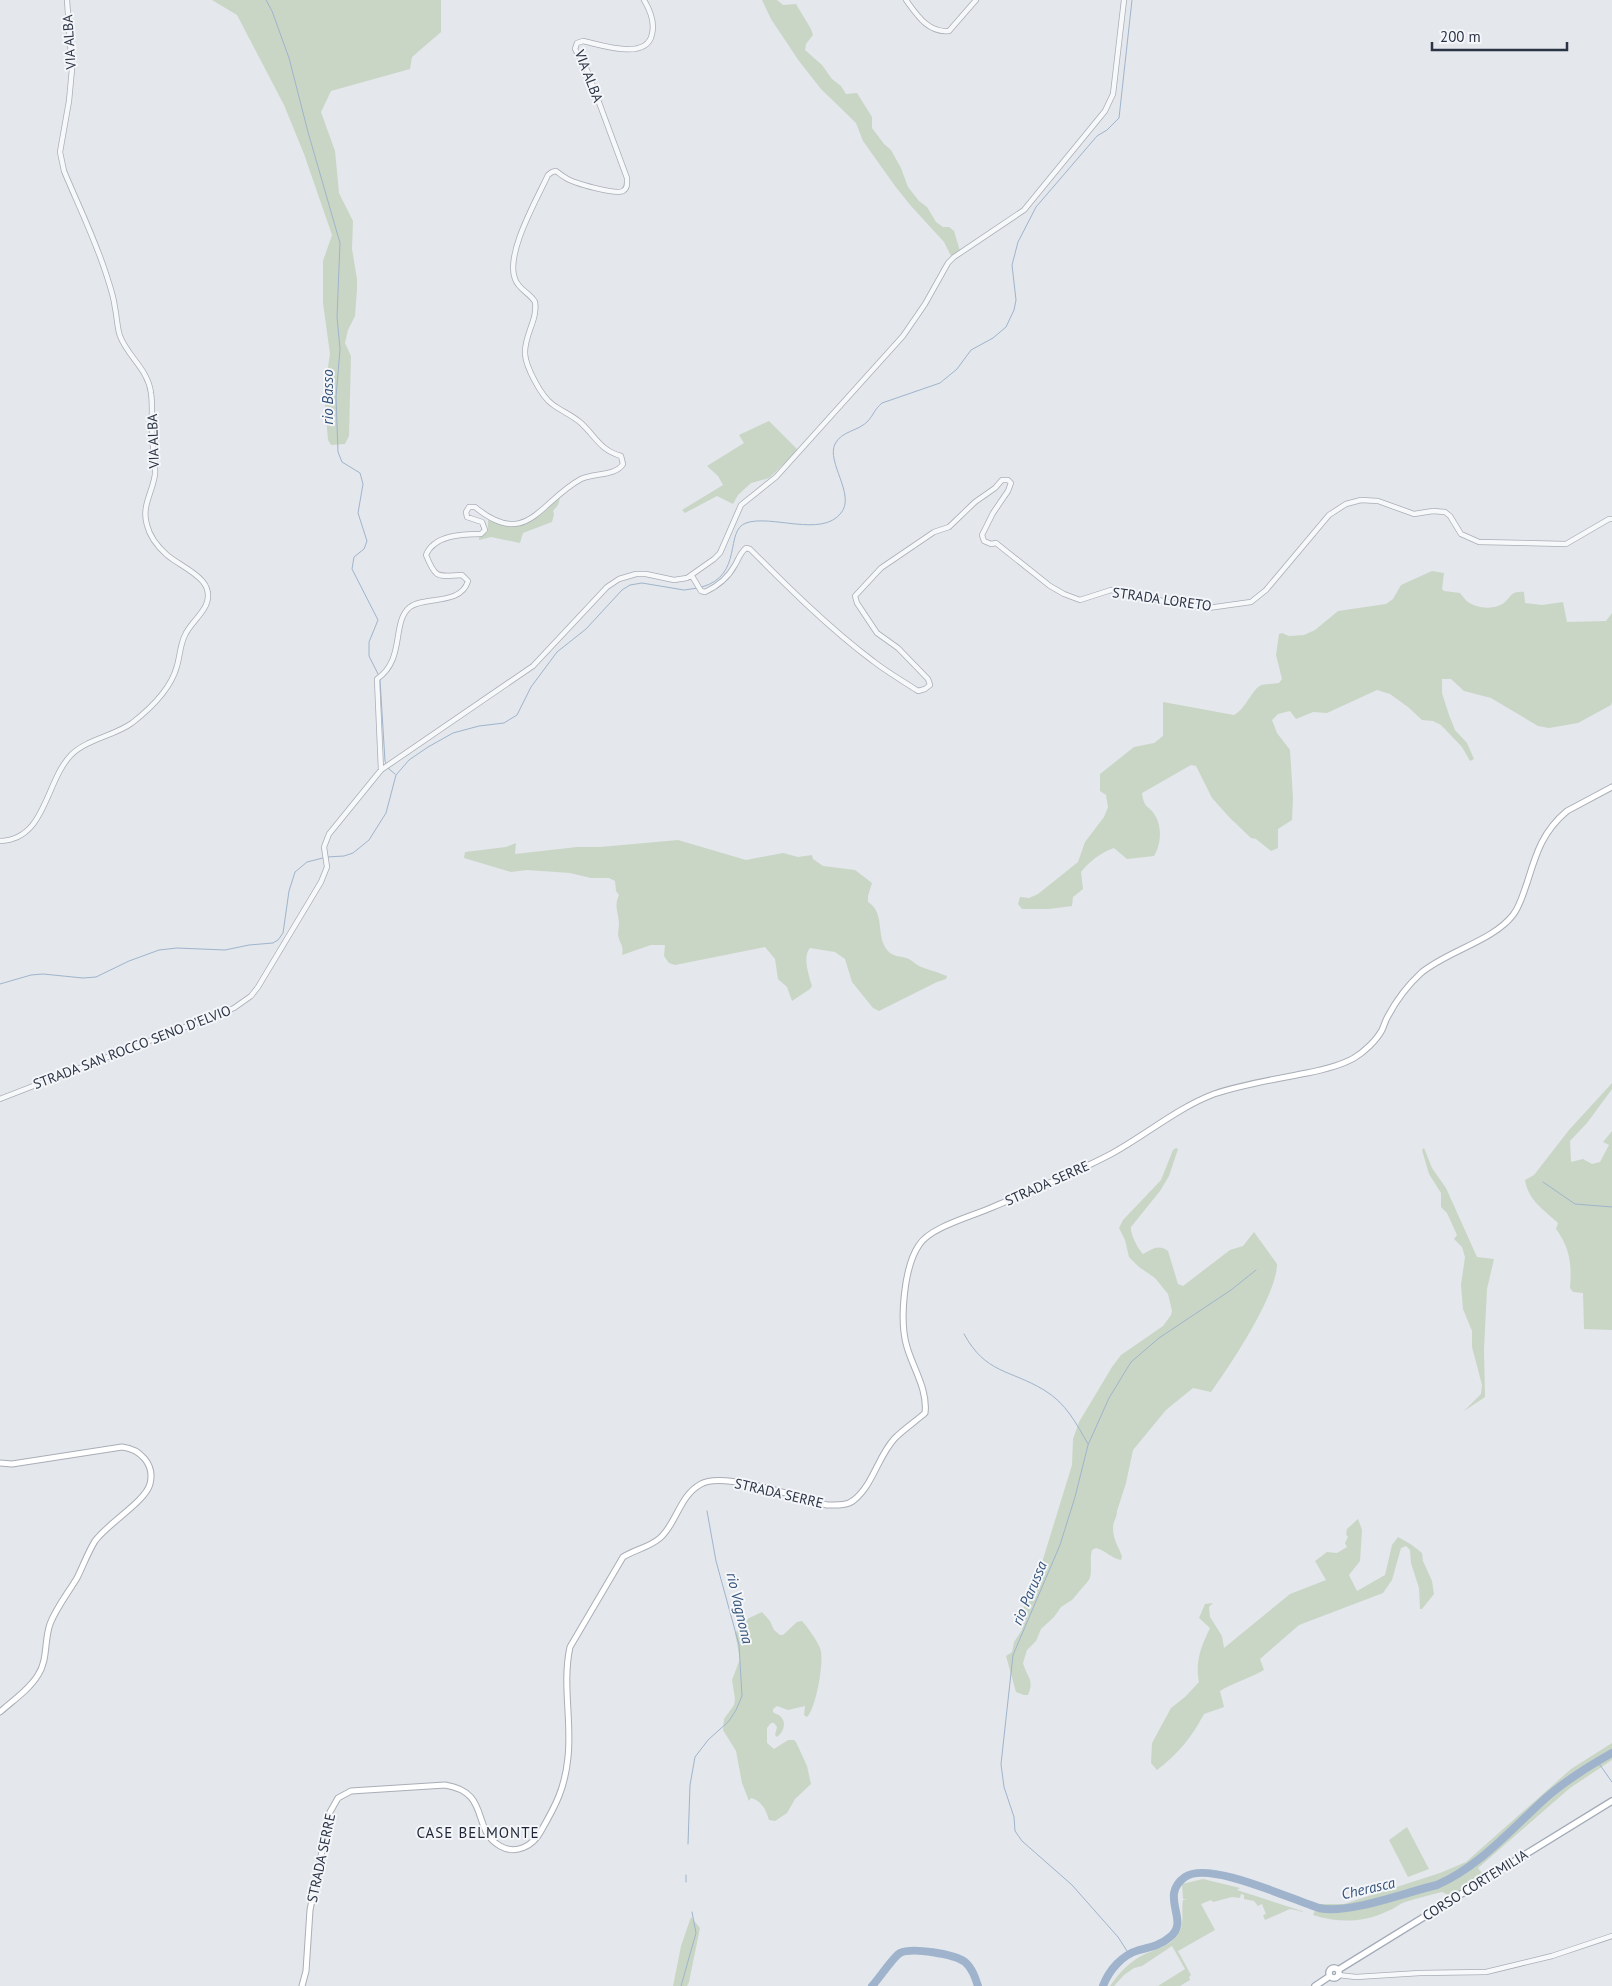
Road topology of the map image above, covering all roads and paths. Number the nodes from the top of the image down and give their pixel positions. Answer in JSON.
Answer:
{"nodes":[{"id":1,"x":67,"y":0,"type":"edge"},
{"id":2,"x":644,"y":0,"type":"edge"},
{"id":3,"x":906,"y":0,"type":"edge"},
{"id":4,"x":976,"y":0,"type":"edge"},
{"id":5,"x":1124,"y":0,"type":"edge"},
{"id":6,"x":1612,"y":519,"type":"edge"},
{"id":7,"x":692,"y":576,"type":"junction"},
{"id":8,"x":383,"y":769,"type":"junction"},
{"id":9,"x":1612,"y":787,"type":"edge"},
{"id":10,"x":0,"y":841,"type":"edge"},
{"id":11,"x":0,"y":1099,"type":"edge"},
{"id":12,"x":0,"y":1463,"type":"edge"},
{"id":13,"x":0,"y":1712,"type":"edge"},
{"id":14,"x":1612,"y":1801,"type":"edge"},
{"id":15,"x":1612,"y":1936,"type":"edge"},
{"id":16,"x":1338,"y":1973,"type":"junction"},
{"id":17,"x":302,"y":1986,"type":"edge"},
{"id":18,"x":1314,"y":1986,"type":"edge"}],
"edges":[{"from":1,"to":10,"type":"street","name":"VIA ALBA"},
{"from":2,"to":8,"type":"street","name":"VIA ALBA"},
{"from":3,"to":4,"type":"street"},
{"from":5,"to":7,"type":"street"},
{"from":6,"to":7,"type":"street","name":"STRADA LORETO"},
{"from":7,"to":8,"type":"street","name":"STRADA SAN ROCCO SENO D'ELVIO"},
{"from":8,"to":11,"type":"street","name":"STRADA SAN ROCCO SENO D'ELVIO"},
{"from":9,"to":17,"type":"main road","name":"STRADA SERRE"},
{"from":12,"to":13,"type":"main road"},
{"from":14,"to":16,"type":"main road","name":"CORSO CORTEMILIA"},
{"from":15,"to":16,"type":"street"},
{"from":16,"to":18,"type":"main road"}]}
